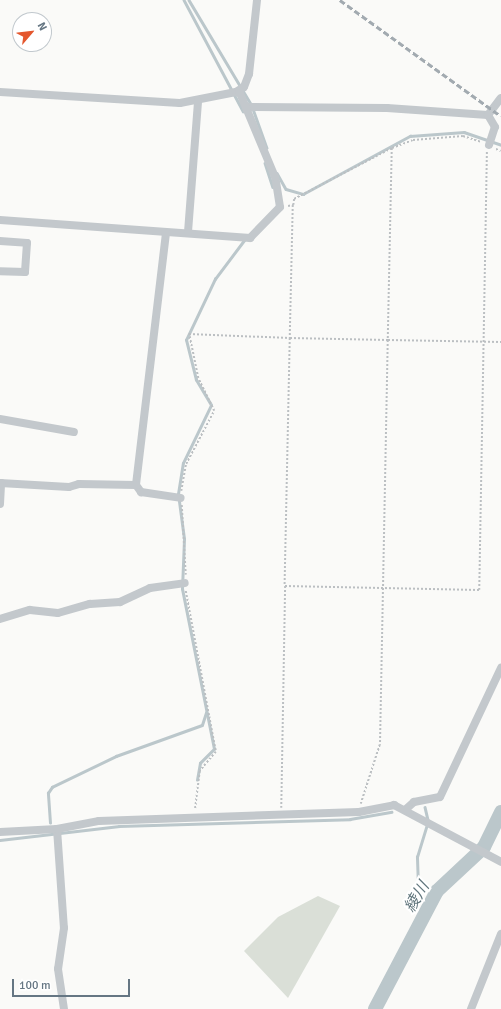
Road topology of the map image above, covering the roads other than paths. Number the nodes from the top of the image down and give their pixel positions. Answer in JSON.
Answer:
{"nodes":[{"id":1,"x":257,"y":0,"type":"edge"},
{"id":2,"x":238,"y":90,"type":"junction"},
{"id":3,"x":0,"y":92,"type":"edge"},
{"id":4,"x":501,"y":98,"type":"edge"},
{"id":5,"x":198,"y":100,"type":"junction"},
{"id":6,"x":251,"y":106,"type":"junction"},
{"id":7,"x":488,"y":115,"type":"junction"},
{"id":8,"x":490,"y":141,"type":"road end"},
{"id":9,"x":0,"y":220,"type":"edge"},
{"id":10,"x":188,"y":232,"type":"junction"},
{"id":11,"x":166,"y":233,"type":"junction"},
{"id":12,"x":0,"y":241,"type":"edge"},
{"id":13,"x":0,"y":271,"type":"edge"},
{"id":14,"x":0,"y":419,"type":"edge"},
{"id":15,"x":74,"y":432,"type":"dead end"},
{"id":16,"x":0,"y":483,"type":"edge"},
{"id":17,"x":136,"y":485,"type":"junction"},
{"id":18,"x":179,"y":498,"type":"road end"},
{"id":19,"x":0,"y":504,"type":"edge"},
{"id":20,"x":183,"y":584,"type":"road end"},
{"id":21,"x":0,"y":619,"type":"edge"},
{"id":22,"x":501,"y":668,"type":"edge"},
{"id":23,"x":407,"y":812,"type":"junction"},
{"id":24,"x":0,"y":832,"type":"edge"},
{"id":25,"x":57,"y":832,"type":"junction"},
{"id":26,"x":501,"y":862,"type":"edge"},
{"id":27,"x":501,"y":934,"type":"edge"},
{"id":28,"x":64,"y":1009,"type":"edge"},
{"id":29,"x":471,"y":1009,"type":"edge"}],
"edges":[{"from":1,"to":2,"type":"street"},
{"from":2,"to":5,"type":"street"},
{"from":2,"to":6,"type":"street"},
{"from":3,"to":5,"type":"street"},
{"from":4,"to":7,"type":"street"},
{"from":5,"to":10,"type":"street"},
{"from":6,"to":7,"type":"street"},
{"from":6,"to":10,"type":"street"},
{"from":7,"to":8,"type":"street"},
{"from":9,"to":11,"type":"street"},
{"from":10,"to":11,"type":"street"},
{"from":11,"to":17,"type":"street"},
{"from":12,"to":13,"type":"street"},
{"from":14,"to":15,"type":"street"},
{"from":16,"to":17,"type":"street"},
{"from":16,"to":19,"type":"street"},
{"from":17,"to":18,"type":"street"},
{"from":20,"to":21,"type":"street"},
{"from":22,"to":23,"type":"street"},
{"from":23,"to":25,"type":"street"},
{"from":23,"to":26,"type":"street"},
{"from":24,"to":25,"type":"street"},
{"from":25,"to":28,"type":"street"},
{"from":27,"to":29,"type":"street"}]}
